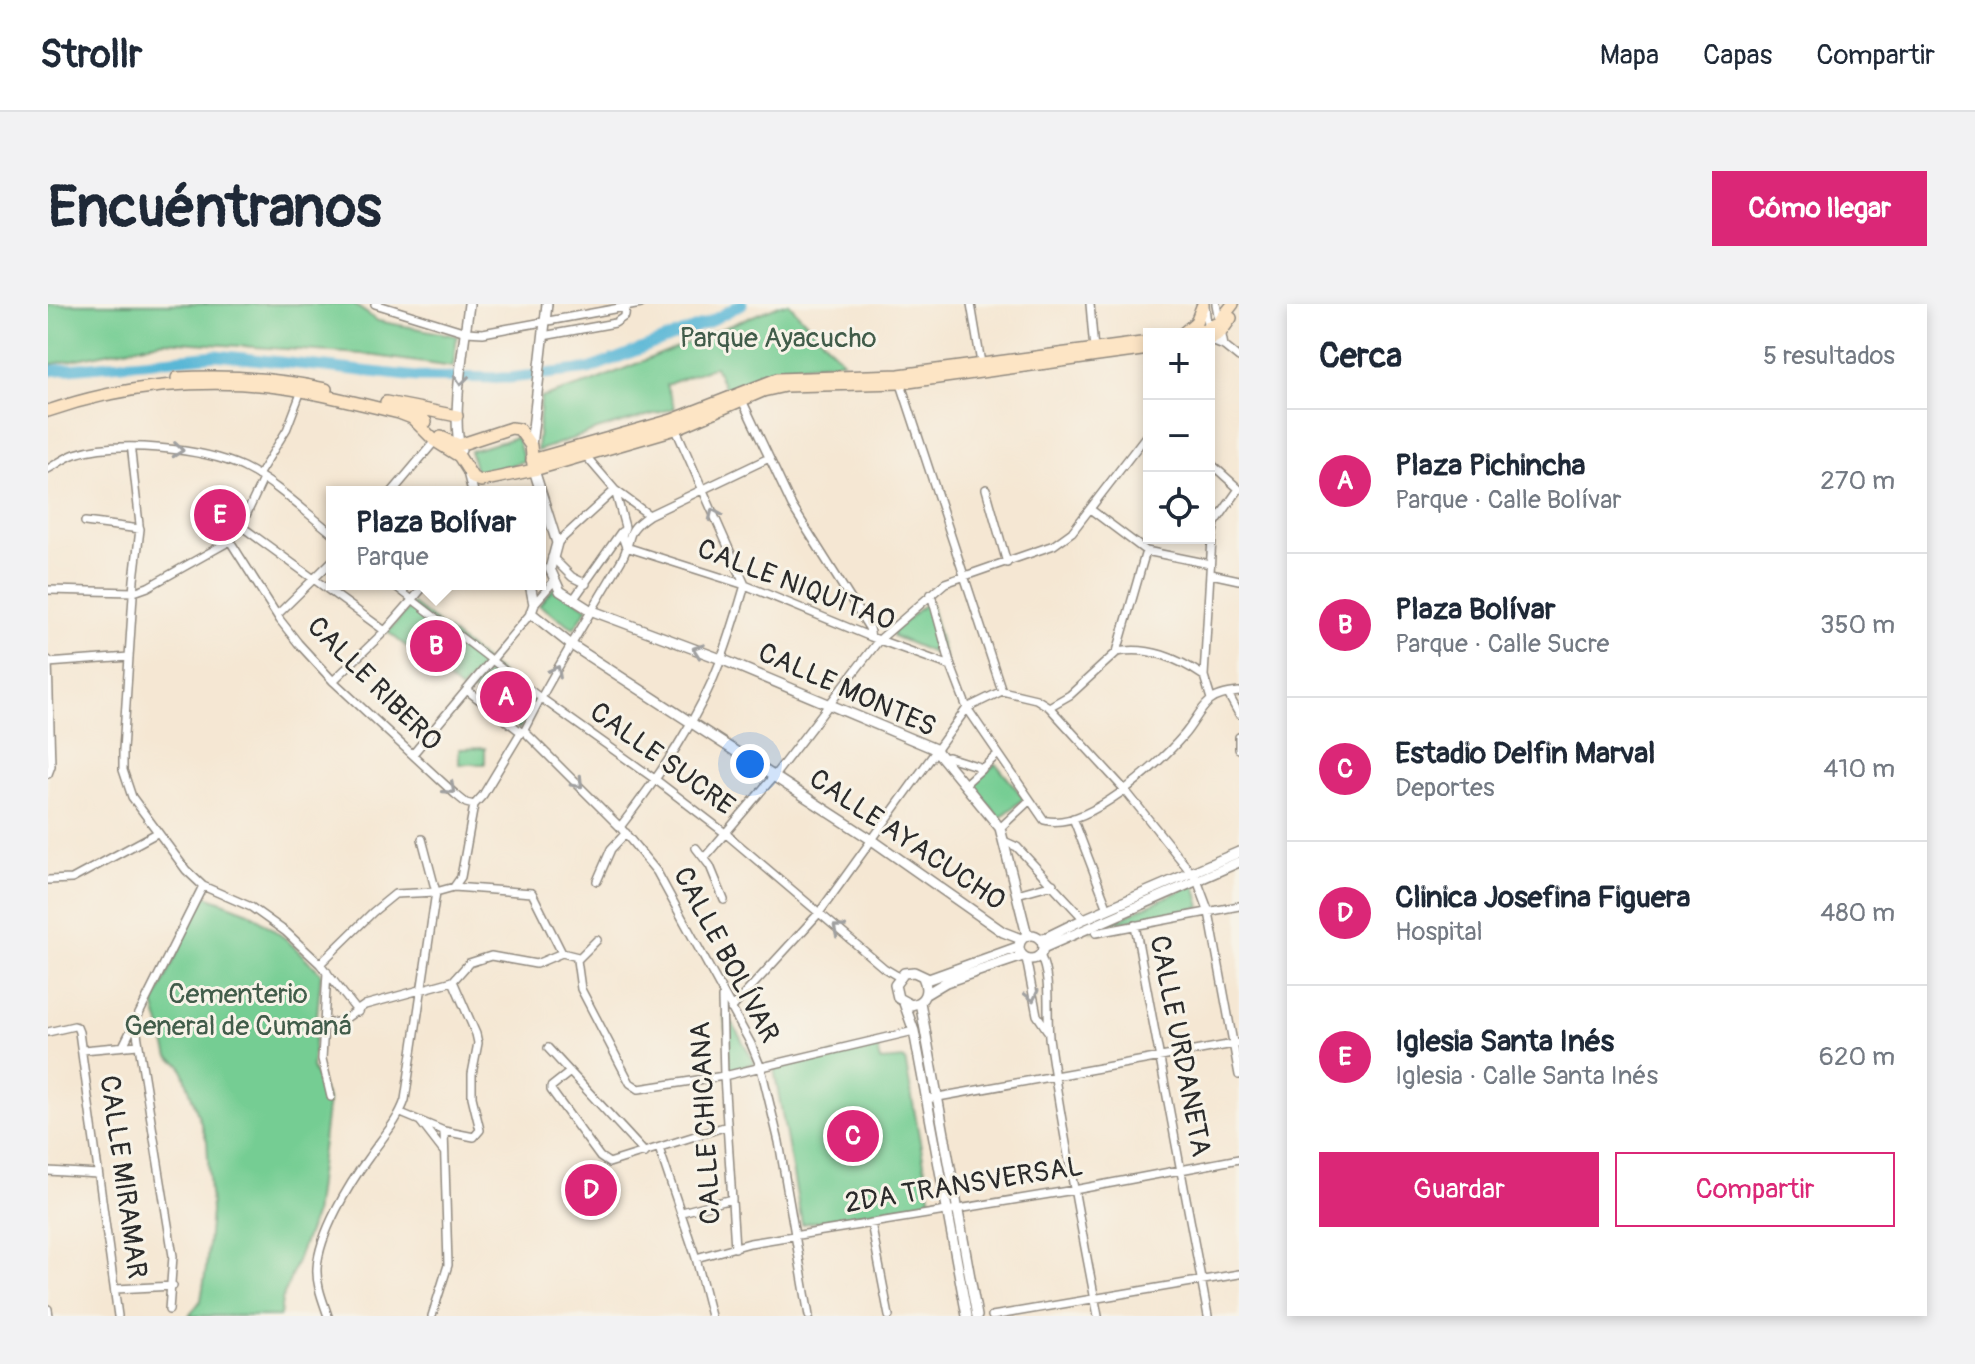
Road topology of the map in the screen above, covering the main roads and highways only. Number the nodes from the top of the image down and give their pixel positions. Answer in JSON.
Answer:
{"nodes":[{"id":1,"x":1204,"y":304,"type":"edge"},
{"id":2,"x":1233,"y":304,"type":"edge"},
{"id":3,"x":1239,"y":308,"type":"edge"},
{"id":4,"x":1189,"y":328,"type":"edge"},
{"id":5,"x":1215,"y":329,"type":"edge"},
{"id":6,"x":1215,"y":330,"type":"edge"},
{"id":7,"x":1143,"y":343,"type":"edge"},
{"id":8,"x":1143,"y":349,"type":"edge"},
{"id":9,"x":1094,"y":353,"type":"junction"},
{"id":10,"x":900,"y":379,"type":"junction"},
{"id":11,"x":48,"y":404,"type":"edge"},
{"id":12,"x":412,"y":407,"type":"junction"},
{"id":13,"x":48,"y":411,"type":"edge"},
{"id":14,"x":457,"y":413,"type":"road end"},
{"id":15,"x":533,"y":465,"type":"junction"}],
"edges":[{"from":1,"to":4,"type":"main road"},
{"from":2,"to":5,"type":"main road"},
{"from":3,"to":6,"type":"main road"},
{"from":7,"to":9,"type":"main road"},
{"from":8,"to":9,"type":"main road"},
{"from":9,"to":10,"type":"main road"},
{"from":9,"to":10,"type":"main road"},
{"from":10,"to":15,"type":"main road"},
{"from":11,"to":12,"type":"main road"},
{"from":12,"to":14,"type":"main road"},
{"from":12,"to":15,"type":"main road"},
{"from":13,"to":15,"type":"main road"}]}
